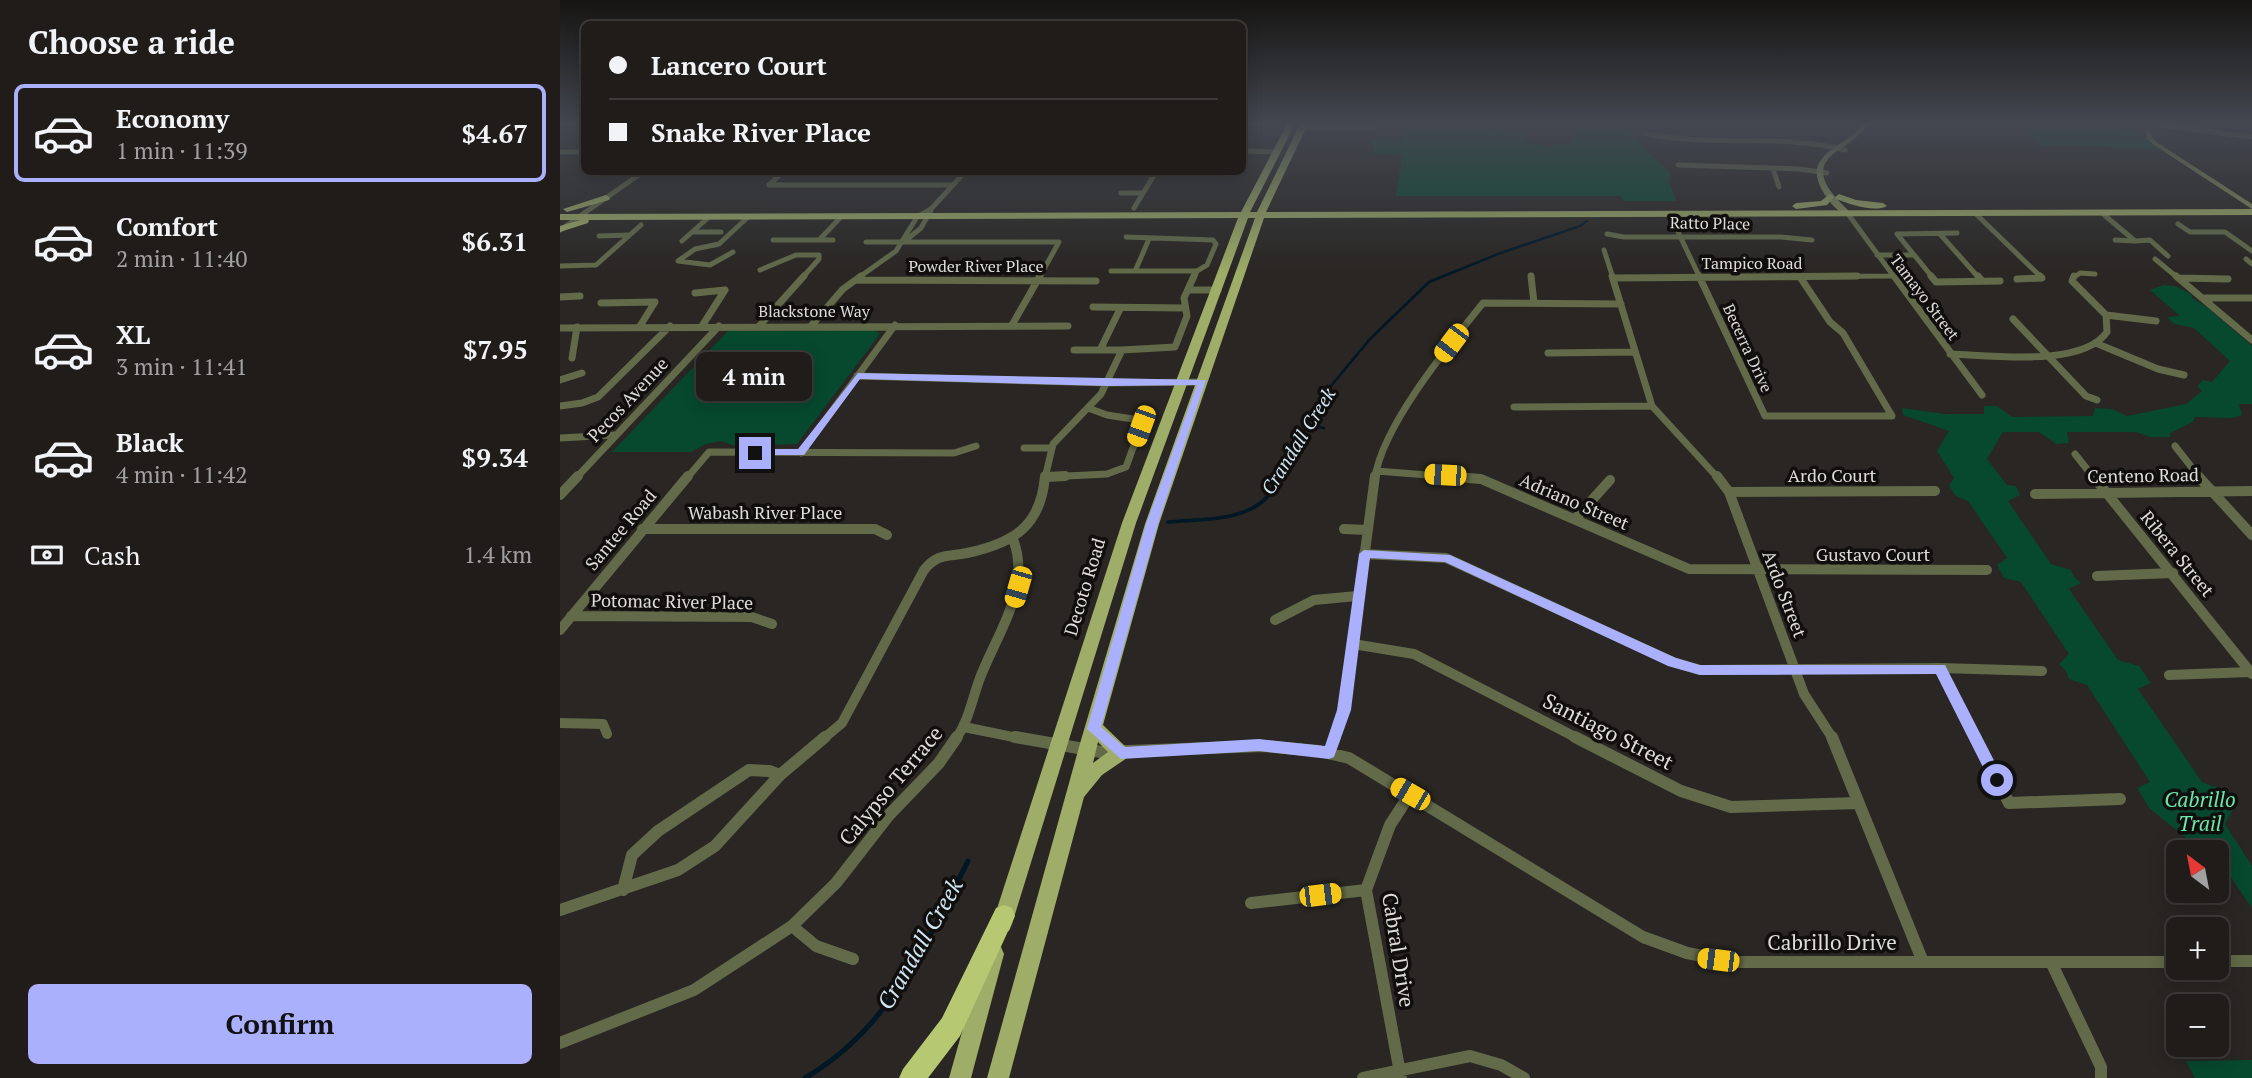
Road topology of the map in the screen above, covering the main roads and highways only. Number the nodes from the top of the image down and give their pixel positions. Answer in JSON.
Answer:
{"nodes":[{"id":1,"x":1263,"y":174,"type":"edge"},
{"id":2,"x":1285,"y":174,"type":"edge"},
{"id":3,"x":606,"y":198,"type":"road end"},
{"id":4,"x":1275,"y":200,"type":"junction"},
{"id":5,"x":1840,"y":204,"type":"junction"},
{"id":6,"x":2251,"y":206,"type":"edge"},
{"id":7,"x":564,"y":209,"type":"edge"},
{"id":8,"x":1246,"y":212,"type":"junction"},
{"id":9,"x":1262,"y":212,"type":"junction"},
{"id":10,"x":1298,"y":212,"type":"junction"},
{"id":11,"x":930,"y":213,"type":"junction"},
{"id":12,"x":1210,"y":215,"type":"junction"},
{"id":13,"x":612,"y":216,"type":"junction"},
{"id":14,"x":560,"y":217,"type":"edge"},
{"id":15,"x":560,"y":230,"type":"edge"},
{"id":16,"x":1255,"y":230,"type":"junction"},
{"id":17,"x":1238,"y":232,"type":"junction"},
{"id":18,"x":1094,"y":729,"type":"junction"},
{"id":19,"x":1075,"y":796,"type":"junction"},
{"id":20,"x":1004,"y":916,"type":"junction"},
{"id":21,"x":912,"y":1078,"type":"edge"},
{"id":22,"x":960,"y":1078,"type":"edge"},
{"id":23,"x":998,"y":1078,"type":"edge"}],
"edges":[{"from":1,"to":8,"type":"main road","name":"Decoto Road"},
{"from":2,"to":4,"type":"main road"},
{"from":3,"to":7,"type":"main road"},
{"from":4,"to":9,"type":"main road"},
{"from":4,"to":10,"type":"main road"},
{"from":5,"to":6,"type":"main road"},
{"from":5,"to":6,"type":"main road"},
{"from":5,"to":10,"type":"main road"},
{"from":5,"to":10,"type":"main road"},
{"from":7,"to":11,"type":"main road"},
{"from":8,"to":9,"type":"main road"},
{"from":8,"to":11,"type":"main road"},
{"from":8,"to":12,"type":"main road"},
{"from":8,"to":17,"type":"main road","name":"Decoto Road"},
{"from":9,"to":10,"type":"main road"},
{"from":9,"to":16,"type":"main road"},
{"from":10,"to":16,"type":"main road"},
{"from":11,"to":12,"type":"main road"},
{"from":11,"to":13,"type":"main road"},
{"from":12,"to":17,"type":"main road"},
{"from":13,"to":14,"type":"main road"},
{"from":13,"to":15,"type":"main road"},
{"from":16,"to":18,"type":"main road"},
{"from":17,"to":20,"type":"main road","name":"Decoto Road"},
{"from":18,"to":19,"type":"main road"},
{"from":18,"to":19,"type":"main road"},
{"from":19,"to":23,"type":"main road"},
{"from":20,"to":21,"type":"highway"},
{"from":20,"to":22,"type":"main road","name":"Decoto Road"}]}
